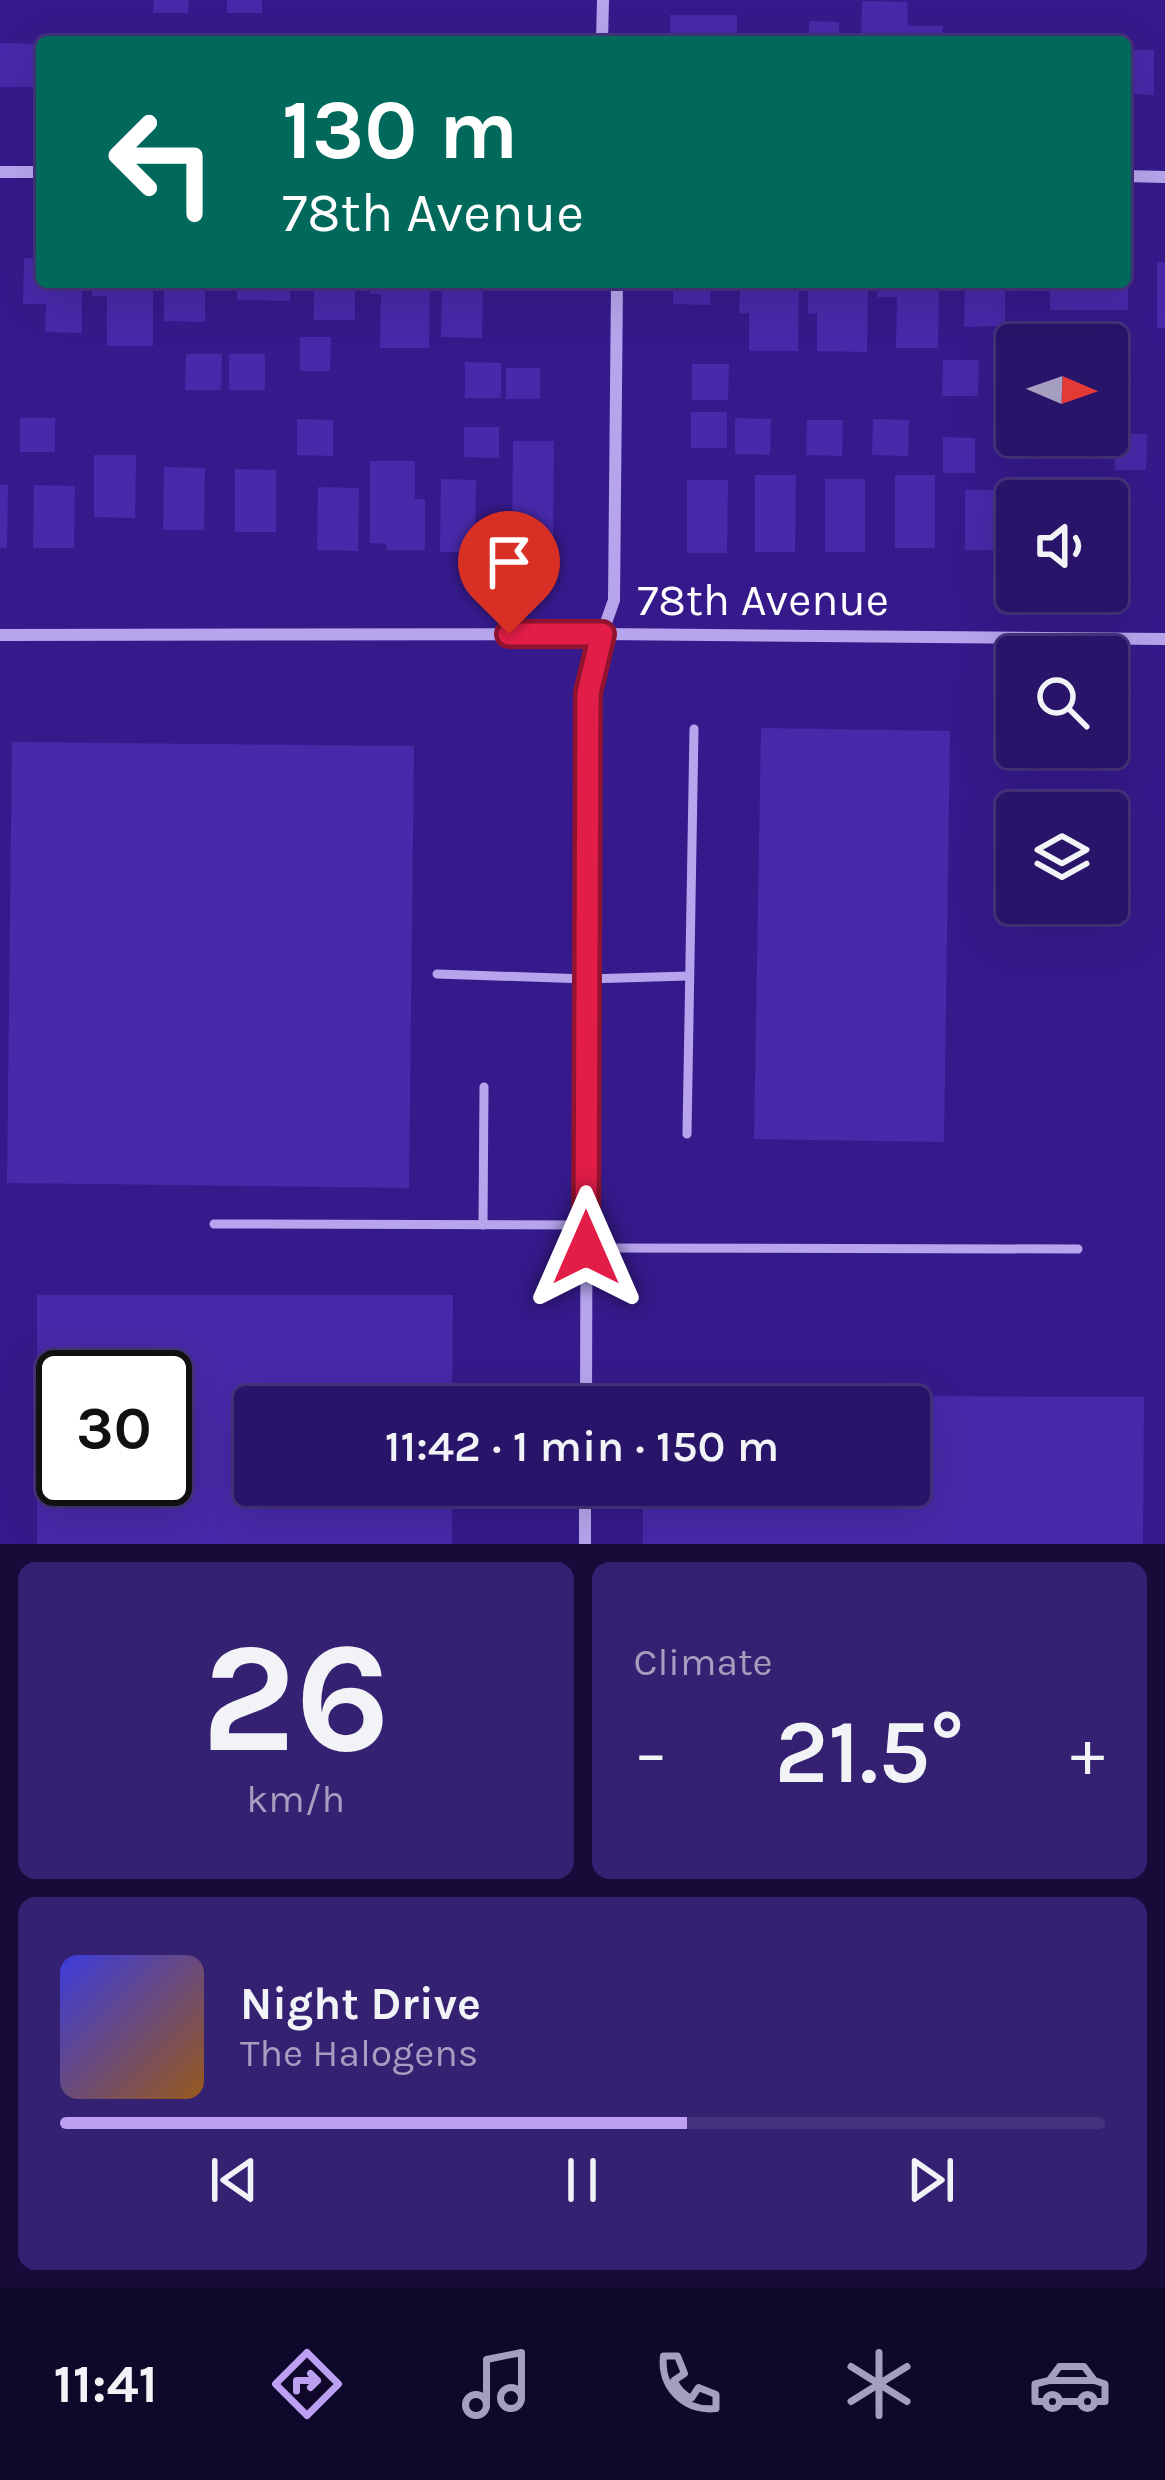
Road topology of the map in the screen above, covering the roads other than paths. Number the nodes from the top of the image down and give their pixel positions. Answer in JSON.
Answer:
{"nodes":[{"id":1,"x":603,"y":0,"type":"edge"},
{"id":2,"x":602,"y":36,"type":"edge"},
{"id":3,"x":0,"y":172,"type":"edge"},
{"id":4,"x":36,"y":172,"type":"edge"},
{"id":5,"x":1131,"y":176,"type":"edge"},
{"id":6,"x":1165,"y":177,"type":"edge"},
{"id":7,"x":617,"y":288,"type":"edge"},
{"id":8,"x":602,"y":634,"type":"junction"},
{"id":9,"x":0,"y":635,"type":"edge"},
{"id":10,"x":1165,"y":639,"type":"edge"},
{"id":11,"x":694,"y":729,"type":"dead end"},
{"id":12,"x":437,"y":974,"type":"dead end"},
{"id":13,"x":688,"y":976,"type":"junction"},
{"id":14,"x":587,"y":979,"type":"junction"},
{"id":15,"x":484,"y":1088,"type":"dead end"},
{"id":16,"x":688,"y":1134,"type":"dead end"},
{"id":17,"x":214,"y":1224,"type":"dead end"},
{"id":18,"x":483,"y":1225,"type":"junction"},
{"id":19,"x":586,"y":1225,"type":"junction"},
{"id":20,"x":586,"y":1248,"type":"junction"},
{"id":21,"x":1078,"y":1249,"type":"dead end"},
{"id":22,"x":586,"y":1386,"type":"edge"},
{"id":23,"x":585,"y":1506,"type":"edge"},
{"id":24,"x":585,"y":1544,"type":"edge"}],
"edges":[{"from":1,"to":2,"type":"street"},
{"from":3,"to":4,"type":"street"},
{"from":5,"to":6,"type":"street"},
{"from":7,"to":8,"type":"street"},
{"from":8,"to":9,"type":"street","name":"78th Avenue"},
{"from":8,"to":10,"type":"street","name":"78th Avenue"},
{"from":8,"to":14,"type":"street"},
{"from":11,"to":13,"type":"lane"},
{"from":12,"to":14,"type":"lane"},
{"from":13,"to":14,"type":"lane"},
{"from":13,"to":16,"type":"lane"},
{"from":14,"to":19,"type":"street"},
{"from":15,"to":18,"type":"lane"},
{"from":17,"to":18,"type":"lane"},
{"from":18,"to":19,"type":"lane"},
{"from":19,"to":20,"type":"street"},
{"from":20,"to":21,"type":"lane"},
{"from":20,"to":22,"type":"street"},
{"from":23,"to":24,"type":"street"}]}
